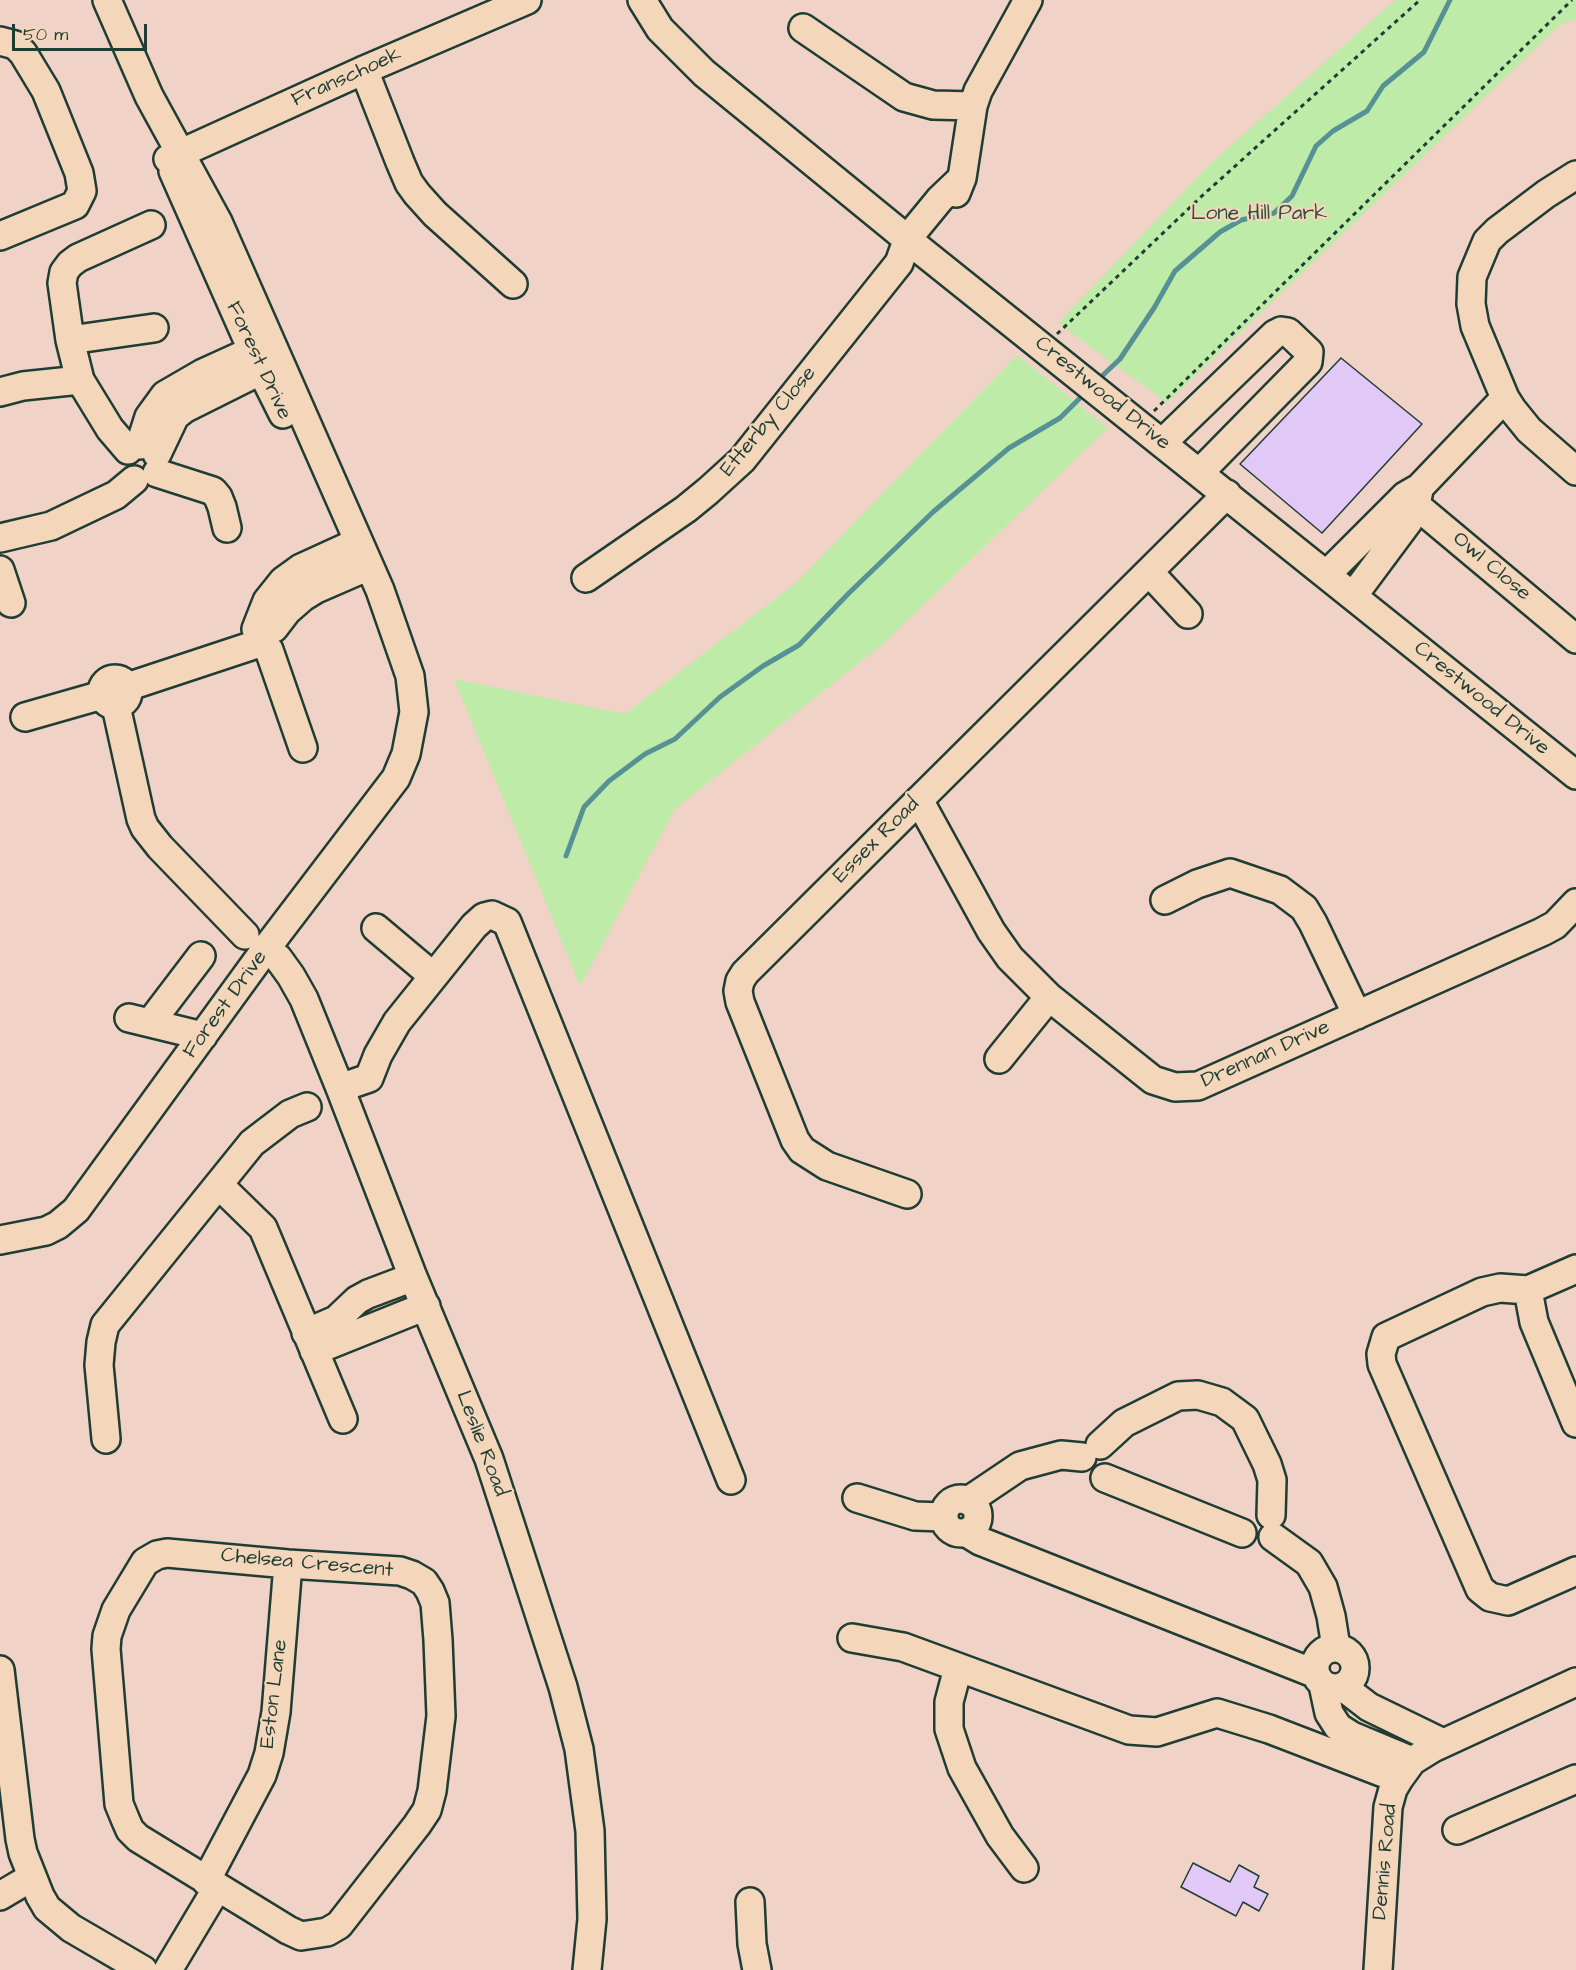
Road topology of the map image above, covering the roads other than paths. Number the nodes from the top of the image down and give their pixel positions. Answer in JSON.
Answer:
{"nodes":[{"id":1,"x":94,"y":0,"type":"edge"},
{"id":2,"x":107,"y":0,"type":"edge"},
{"id":3,"x":527,"y":0,"type":"edge"},
{"id":4,"x":642,"y":0,"type":"edge"},
{"id":5,"x":1028,"y":0,"type":"edge"},
{"id":6,"x":803,"y":28,"type":"dead end"},
{"id":7,"x":0,"y":41,"type":"edge"},
{"id":8,"x":364,"y":70,"type":"junction"},
{"id":9,"x":973,"y":106,"type":"junction"},
{"id":10,"x":174,"y":156,"type":"junction"},
{"id":11,"x":1575,"y":178,"type":"edge"},
{"id":12,"x":151,"y":225,"type":"dead end"},
{"id":13,"x":0,"y":236,"type":"edge"},
{"id":14,"x":910,"y":251,"type":"junction"},
{"id":15,"x":513,"y":284,"type":"dead end"},
{"id":16,"x":154,"y":328,"type":"dead end"},
{"id":17,"x":70,"y":340,"type":"junction"},
{"id":18,"x":267,"y":363,"type":"junction"},
{"id":19,"x":1229,"y":377,"type":"junction"},
{"id":20,"x":80,"y":380,"type":"junction"},
{"id":21,"x":0,"y":392,"type":"edge"},
{"id":22,"x":1505,"y":398,"type":"junction"},
{"id":23,"x":1262,"y":410,"type":"junction"},
{"id":24,"x":1162,"y":442,"type":"junction"},
{"id":25,"x":143,"y":460,"type":"junction"},
{"id":26,"x":1576,"y":471,"type":"edge"},
{"id":27,"x":1200,"y":472,"type":"junction"},
{"id":28,"x":1227,"y":494,"type":"junction"},
{"id":29,"x":1413,"y":496,"type":"junction"},
{"id":30,"x":227,"y":528,"type":"dead end"},
{"id":31,"x":0,"y":537,"type":"edge"},
{"id":32,"x":357,"y":557,"type":"junction"},
{"id":33,"x":0,"y":570,"type":"edge"},
{"id":34,"x":1149,"y":572,"type":"junction"},
{"id":35,"x":1327,"y":574,"type":"junction"},
{"id":36,"x":586,"y":578,"type":"dead end"},
{"id":37,"x":1353,"y":596,"type":"junction"},
{"id":38,"x":11,"y":603,"type":"dead end"},
{"id":39,"x":1188,"y":614,"type":"dead end"},
{"id":40,"x":263,"y":638,"type":"junction"},
{"id":41,"x":1576,"y":639,"type":"edge"},
{"id":42,"x":115,"y":696,"type":"junction"},
{"id":43,"x":25,"y":717,"type":"dead end"},
{"id":44,"x":303,"y":747,"type":"dead end"},
{"id":45,"x":1576,"y":775,"type":"edge"},
{"id":46,"x":919,"y":800,"type":"junction"},
{"id":47,"x":1165,"y":900,"type":"dead end"},
{"id":48,"x":1576,"y":903,"type":"edge"},
{"id":49,"x":376,"y":928,"type":"dead end"},
{"id":50,"x":255,"y":943,"type":"junction"},
{"id":51,"x":201,"y":956,"type":"dead end"},
{"id":52,"x":433,"y":976,"type":"junction"},
{"id":53,"x":1049,"y":997,"type":"junction"},
{"id":54,"x":1357,"y":1015,"type":"junction"},
{"id":55,"x":204,"y":1036,"type":"junction"},
{"id":56,"x":999,"y":1059,"type":"dead end"},
{"id":57,"x":340,"y":1088,"type":"junction"},
{"id":58,"x":307,"y":1107,"type":"dead end"},
{"id":59,"x":219,"y":1185,"type":"junction"},
{"id":60,"x":907,"y":1194,"type":"dead end"},
{"id":61,"x":0,"y":1240,"type":"edge"},
{"id":62,"x":1576,"y":1269,"type":"edge"},
{"id":63,"x":413,"y":1277,"type":"junction"},
{"id":64,"x":1528,"y":1290,"type":"junction"},
{"id":65,"x":426,"y":1306,"type":"junction"},
{"id":66,"x":310,"y":1342,"type":"junction"},
{"id":67,"x":343,"y":1419,"type":"dead end"},
{"id":68,"x":1576,"y":1422,"type":"edge"},
{"id":69,"x":106,"y":1439,"type":"dead end"},
{"id":70,"x":1091,"y":1451,"type":"junction"},
{"id":71,"x":731,"y":1480,"type":"dead end"},
{"id":72,"x":857,"y":1498,"type":"dead end"},
{"id":73,"x":968,"y":1501,"type":"junction"},
{"id":74,"x":943,"y":1517,"type":"junction"},
{"id":75,"x":1272,"y":1526,"type":"junction"},
{"id":76,"x":967,"y":1533,"type":"junction"},
{"id":77,"x":288,"y":1564,"type":"junction"},
{"id":78,"x":1576,"y":1572,"type":"edge"},
{"id":79,"x":852,"y":1638,"type":"dead end"},
{"id":80,"x":958,"y":1668,"type":"junction"},
{"id":81,"x":0,"y":1670,"type":"edge"},
{"id":82,"x":1327,"y":1682,"type":"junction"},
{"id":83,"x":1576,"y":1682,"type":"edge"},
{"id":84,"x":1383,"y":1714,"type":"junction"},
{"id":85,"x":1366,"y":1742,"type":"junction"},
{"id":86,"x":1443,"y":1743,"type":"junction"},
{"id":87,"x":4,"y":1750,"type":"edge"},
{"id":88,"x":1406,"y":1770,"type":"junction"},
{"id":89,"x":1576,"y":1779,"type":"edge"},
{"id":90,"x":1457,"y":1830,"type":"dead end"},
{"id":91,"x":1024,"y":1868,"type":"dead end"},
{"id":92,"x":32,"y":1877,"type":"junction"},
{"id":93,"x":212,"y":1884,"type":"junction"},
{"id":94,"x":0,"y":1896,"type":"edge"},
{"id":95,"x":750,"y":1902,"type":"dead end"},
{"id":96,"x":143,"y":1970,"type":"edge"},
{"id":97,"x":168,"y":1970,"type":"edge"},
{"id":98,"x":587,"y":1970,"type":"edge"},
{"id":99,"x":757,"y":1970,"type":"edge"},
{"id":100,"x":1378,"y":1970,"type":"edge"}],
"edges":[{"from":1,"to":10,"type":"street","name":"Forest Drive"},
{"from":2,"to":10,"type":"street","name":"Forest Drive"},
{"from":3,"to":8,"type":"street","name":"Franschoek"},
{"from":4,"to":14,"type":"street","name":"Crestwood Drive"},
{"from":5,"to":9,"type":"street"},
{"from":6,"to":9,"type":"street"},
{"from":7,"to":13,"type":"street"},
{"from":8,"to":10,"type":"street","name":"Franschoek"},
{"from":8,"to":15,"type":"street"},
{"from":9,"to":14,"type":"street","name":"Etterby Close"},
{"from":10,"to":18,"type":"street","name":"Forest Drive"},
{"from":11,"to":22,"type":"street"},
{"from":12,"to":17,"type":"street"},
{"from":14,"to":24,"type":"street","name":"Crestwood Drive"},
{"from":14,"to":36,"type":"street","name":"Etterby Close"},
{"from":16,"to":17,"type":"street"},
{"from":17,"to":20,"type":"street"},
{"from":18,"to":25,"type":"street"},
{"from":18,"to":25,"type":"street"},
{"from":18,"to":32,"type":"street","name":"Forest Drive"},
{"from":19,"to":23,"type":"street"},
{"from":19,"to":23,"type":"street"},
{"from":19,"to":24,"type":"street"},
{"from":20,"to":21,"type":"street"},
{"from":20,"to":25,"type":"street"},
{"from":22,"to":26,"type":"street"},
{"from":22,"to":29,"type":"street"},
{"from":23,"to":27,"type":"street"},
{"from":24,"to":27,"type":"street","name":"Crestwood Drive"},
{"from":25,"to":30,"type":"street"},
{"from":25,"to":31,"type":"street"},
{"from":27,"to":28,"type":"street","name":"Crestwood Drive"},
{"from":28,"to":34,"type":"street","name":"Essex Road"},
{"from":28,"to":35,"type":"street","name":"Crestwood Drive"},
{"from":29,"to":35,"type":"street"},
{"from":29,"to":37,"type":"street"},
{"from":29,"to":41,"type":"street","name":"Owl Close"},
{"from":32,"to":40,"type":"street"},
{"from":32,"to":50,"type":"street","name":"Forest Drive"},
{"from":33,"to":38,"type":"street"},
{"from":34,"to":39,"type":"street"},
{"from":34,"to":46,"type":"street","name":"Essex Road"},
{"from":35,"to":37,"type":"street","name":"Crestwood Drive"},
{"from":37,"to":45,"type":"street","name":"Crestwood Drive"},
{"from":40,"to":42,"type":"street"},
{"from":40,"to":44,"type":"street"},
{"from":42,"to":43,"type":"street"},
{"from":42,"to":50,"type":"street","name":"Leslie Road"},
{"from":46,"to":53,"type":"street","name":"Drennan Drive"},
{"from":46,"to":60,"type":"street","name":"Essex Road"},
{"from":47,"to":54,"type":"street"},
{"from":48,"to":54,"type":"street","name":"Drennan Drive"},
{"from":49,"to":52,"type":"street"},
{"from":50,"to":55,"type":"street","name":"Forest Drive"},
{"from":50,"to":57,"type":"street","name":"Leslie Road"},
{"from":51,"to":55,"type":"street"},
{"from":52,"to":57,"type":"street"},
{"from":52,"to":71,"type":"street"},
{"from":53,"to":54,"type":"street","name":"Drennan Drive"},
{"from":53,"to":56,"type":"street"},
{"from":55,"to":61,"type":"street","name":"Forest Drive"},
{"from":57,"to":63,"type":"street","name":"Leslie Road"},
{"from":58,"to":59,"type":"street"},
{"from":59,"to":66,"type":"street"},
{"from":59,"to":69,"type":"street"},
{"from":62,"to":64,"type":"street"},
{"from":63,"to":65,"type":"street","name":"Leslie Road"},
{"from":63,"to":66,"type":"street"},
{"from":64,"to":68,"type":"street"},
{"from":64,"to":78,"type":"street"},
{"from":65,"to":66,"type":"street"},
{"from":65,"to":98,"type":"street","name":"Leslie Road"},
{"from":66,"to":67,"type":"street"},
{"from":70,"to":73,"type":"street"},
{"from":70,"to":75,"type":"street"},
{"from":70,"to":75,"type":"street"},
{"from":72,"to":74,"type":"street"},
{"from":73,"to":74,"type":"street"},
{"from":73,"to":76,"type":"street"},
{"from":74,"to":76,"type":"street"},
{"from":75,"to":82,"type":"street"},
{"from":76,"to":82,"type":"street"},
{"from":77,"to":93,"type":"street","name":"Eston Lane"},
{"from":77,"to":93,"type":"street","name":"Chelsea Crescent"},
{"from":77,"to":93,"type":"street","name":"Chelsea Crescent"},
{"from":79,"to":80,"type":"street"},
{"from":80,"to":88,"type":"street"},
{"from":80,"to":91,"type":"street"},
{"from":81,"to":87,"type":"street"},
{"from":82,"to":84,"type":"street"},
{"from":82,"to":85,"type":"street"},
{"from":83,"to":86,"type":"street"},
{"from":84,"to":85,"type":"street"},
{"from":84,"to":86,"type":"street"},
{"from":85,"to":88,"type":"street"},
{"from":86,"to":88,"type":"street"},
{"from":87,"to":92,"type":"street"},
{"from":88,"to":100,"type":"street","name":"Dennis Road"},
{"from":89,"to":90,"type":"street"},
{"from":92,"to":94,"type":"street"},
{"from":92,"to":96,"type":"street"},
{"from":93,"to":97,"type":"street","name":"Eston Lane"},
{"from":95,"to":99,"type":"street"}]}
